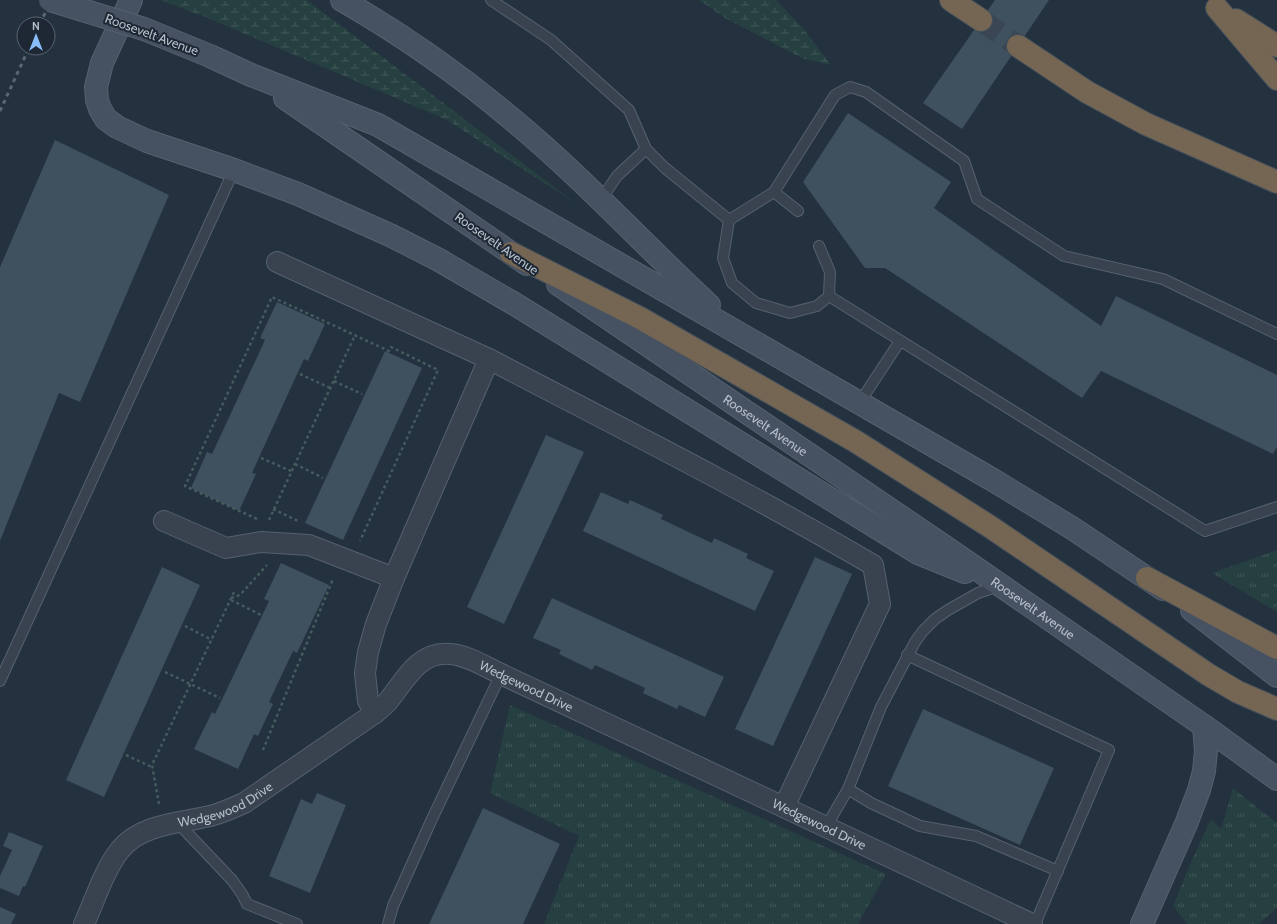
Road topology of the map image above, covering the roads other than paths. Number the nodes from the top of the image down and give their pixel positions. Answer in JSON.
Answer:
{"nodes":[{"id":1,"x":50,"y":0,"type":"edge"},
{"id":2,"x":131,"y":0,"type":"edge"},
{"id":3,"x":342,"y":0,"type":"edge"},
{"id":4,"x":491,"y":0,"type":"edge"},
{"id":5,"x":951,"y":0,"type":"edge"},
{"id":6,"x":1211,"y":4,"type":"edge"},
{"id":7,"x":981,"y":20,"type":"tunnel mouth"},
{"id":8,"x":1018,"y":46,"type":"tunnel mouth"},
{"id":9,"x":1277,"y":46,"type":"edge"},
{"id":10,"x":251,"y":75,"type":"junction"},
{"id":11,"x":1277,"y":79,"type":"edge"},
{"id":12,"x":646,"y":149,"type":"junction"},
{"id":13,"x":234,"y":170,"type":"junction"},
{"id":14,"x":1272,"y":181,"type":"edge"},
{"id":15,"x":774,"y":192,"type":"junction"},
{"id":16,"x":600,"y":201,"type":"junction"},
{"id":17,"x":798,"y":211,"type":"dead end"},
{"id":18,"x":729,"y":220,"type":"junction"},
{"id":19,"x":820,"y":246,"type":"dead end"},
{"id":20,"x":511,"y":253,"type":"junction"},
{"id":21,"x":277,"y":262,"type":"dead end"},
{"id":22,"x":829,"y":296,"type":"junction"},
{"id":23,"x":739,"y":333,"type":"junction"},
{"id":24,"x":1277,"y":334,"type":"edge"},
{"id":25,"x":900,"y":341,"type":"junction"},
{"id":26,"x":489,"y":359,"type":"junction"},
{"id":27,"x":860,"y":402,"type":"junction"},
{"id":28,"x":1277,"y":508,"type":"edge"},
{"id":29,"x":164,"y":521,"type":"dead end"},
{"id":30,"x":394,"y":578,"type":"junction"},
{"id":31,"x":1147,"y":578,"type":"junction"},
{"id":32,"x":999,"y":586,"type":"junction"},
{"id":33,"x":1277,"y":648,"type":"edge"},
{"id":34,"x":908,"y":655,"type":"junction"},
{"id":35,"x":501,"y":674,"type":"junction"},
{"id":36,"x":1277,"y":676,"type":"edge"},
{"id":37,"x":0,"y":681,"type":"edge"},
{"id":38,"x":1277,"y":709,"type":"edge"},
{"id":39,"x":375,"y":713,"type":"junction"},
{"id":40,"x":1204,"y":726,"type":"junction"},
{"id":41,"x":1277,"y":779,"type":"edge"},
{"id":42,"x":848,"y":789,"type":"junction"},
{"id":43,"x":784,"y":807,"type":"junction"},
{"id":44,"x":170,"y":824,"type":"junction"},
{"id":45,"x":826,"y":827,"type":"junction"},
{"id":46,"x":1058,"y":871,"type":"junction"},
{"id":47,"x":84,"y":924,"type":"edge"},
{"id":48,"x":297,"y":924,"type":"edge"},
{"id":49,"x":388,"y":924,"type":"edge"},
{"id":50,"x":1034,"y":924,"type":"edge"},
{"id":51,"x":1142,"y":924,"type":"edge"}],
"edges":[{"from":1,"to":10,"type":"main road","name":"Roosevelt Avenue","bridge":true},
{"from":2,"to":13,"type":"main road"},
{"from":3,"to":16,"type":"main road"},
{"from":4,"to":12,"type":"lane"},
{"from":5,"to":7,"type":"highway"},
{"from":6,"to":9,"type":"highway"},
{"from":6,"to":11,"type":"highway"},
{"from":8,"to":14,"type":"highway"},
{"from":10,"to":20,"type":"main road","name":"Roosevelt Avenue"},
{"from":10,"to":23,"type":"main road","name":"Roosevelt Avenue"},
{"from":12,"to":16,"type":"lane"},
{"from":12,"to":18,"type":"lane"},
{"from":13,"to":32,"type":"main road"},
{"from":13,"to":37,"type":"lane"},
{"from":15,"to":17,"type":"lane"},
{"from":15,"to":18,"type":"lane"},
{"from":15,"to":24,"type":"lane"},
{"from":16,"to":23,"type":"main road"},
{"from":18,"to":22,"type":"lane"},
{"from":19,"to":22,"type":"lane"},
{"from":20,"to":32,"type":"main road","name":"Roosevelt Avenue"},
{"from":20,"to":38,"type":"highway"},
{"from":21,"to":26,"type":"street"},
{"from":22,"to":25,"type":"lane"},
{"from":23,"to":27,"type":"main road","name":"Roosevelt Avenue"},
{"from":25,"to":27,"type":"lane"},
{"from":25,"to":28,"type":"lane"},
{"from":26,"to":30,"type":"street"},
{"from":26,"to":43,"type":"street"},
{"from":27,"to":31,"type":"main road","name":"Roosevelt Avenue"},
{"from":29,"to":30,"type":"street"},
{"from":30,"to":39,"type":"street"},
{"from":31,"to":33,"type":"highway"},
{"from":31,"to":36,"type":"main road","name":"Roosevelt Avenue"},
{"from":32,"to":34,"type":"lane"},
{"from":32,"to":40,"type":"main road","name":"Roosevelt Avenue"},
{"from":34,"to":42,"type":"lane"},
{"from":34,"to":46,"type":"lane"},
{"from":35,"to":39,"type":"street","name":"Wedgewood Drive"},
{"from":35,"to":43,"type":"street","name":"Wedgewood Drive"},
{"from":35,"to":49,"type":"lane"},
{"from":39,"to":44,"type":"street","name":"Wedgewood Drive"},
{"from":40,"to":41,"type":"main road","name":"Roosevelt Avenue"},
{"from":40,"to":51,"type":"main road"},
{"from":42,"to":45,"type":"lane"},
{"from":42,"to":46,"type":"lane"},
{"from":43,"to":45,"type":"street","name":"Wedgewood Drive"},
{"from":44,"to":47,"type":"street","name":"Wedgewood Drive"},
{"from":44,"to":48,"type":"lane"},
{"from":45,"to":50,"type":"street","name":"Wedgewood Drive"},
{"from":46,"to":50,"type":"lane"}]}
